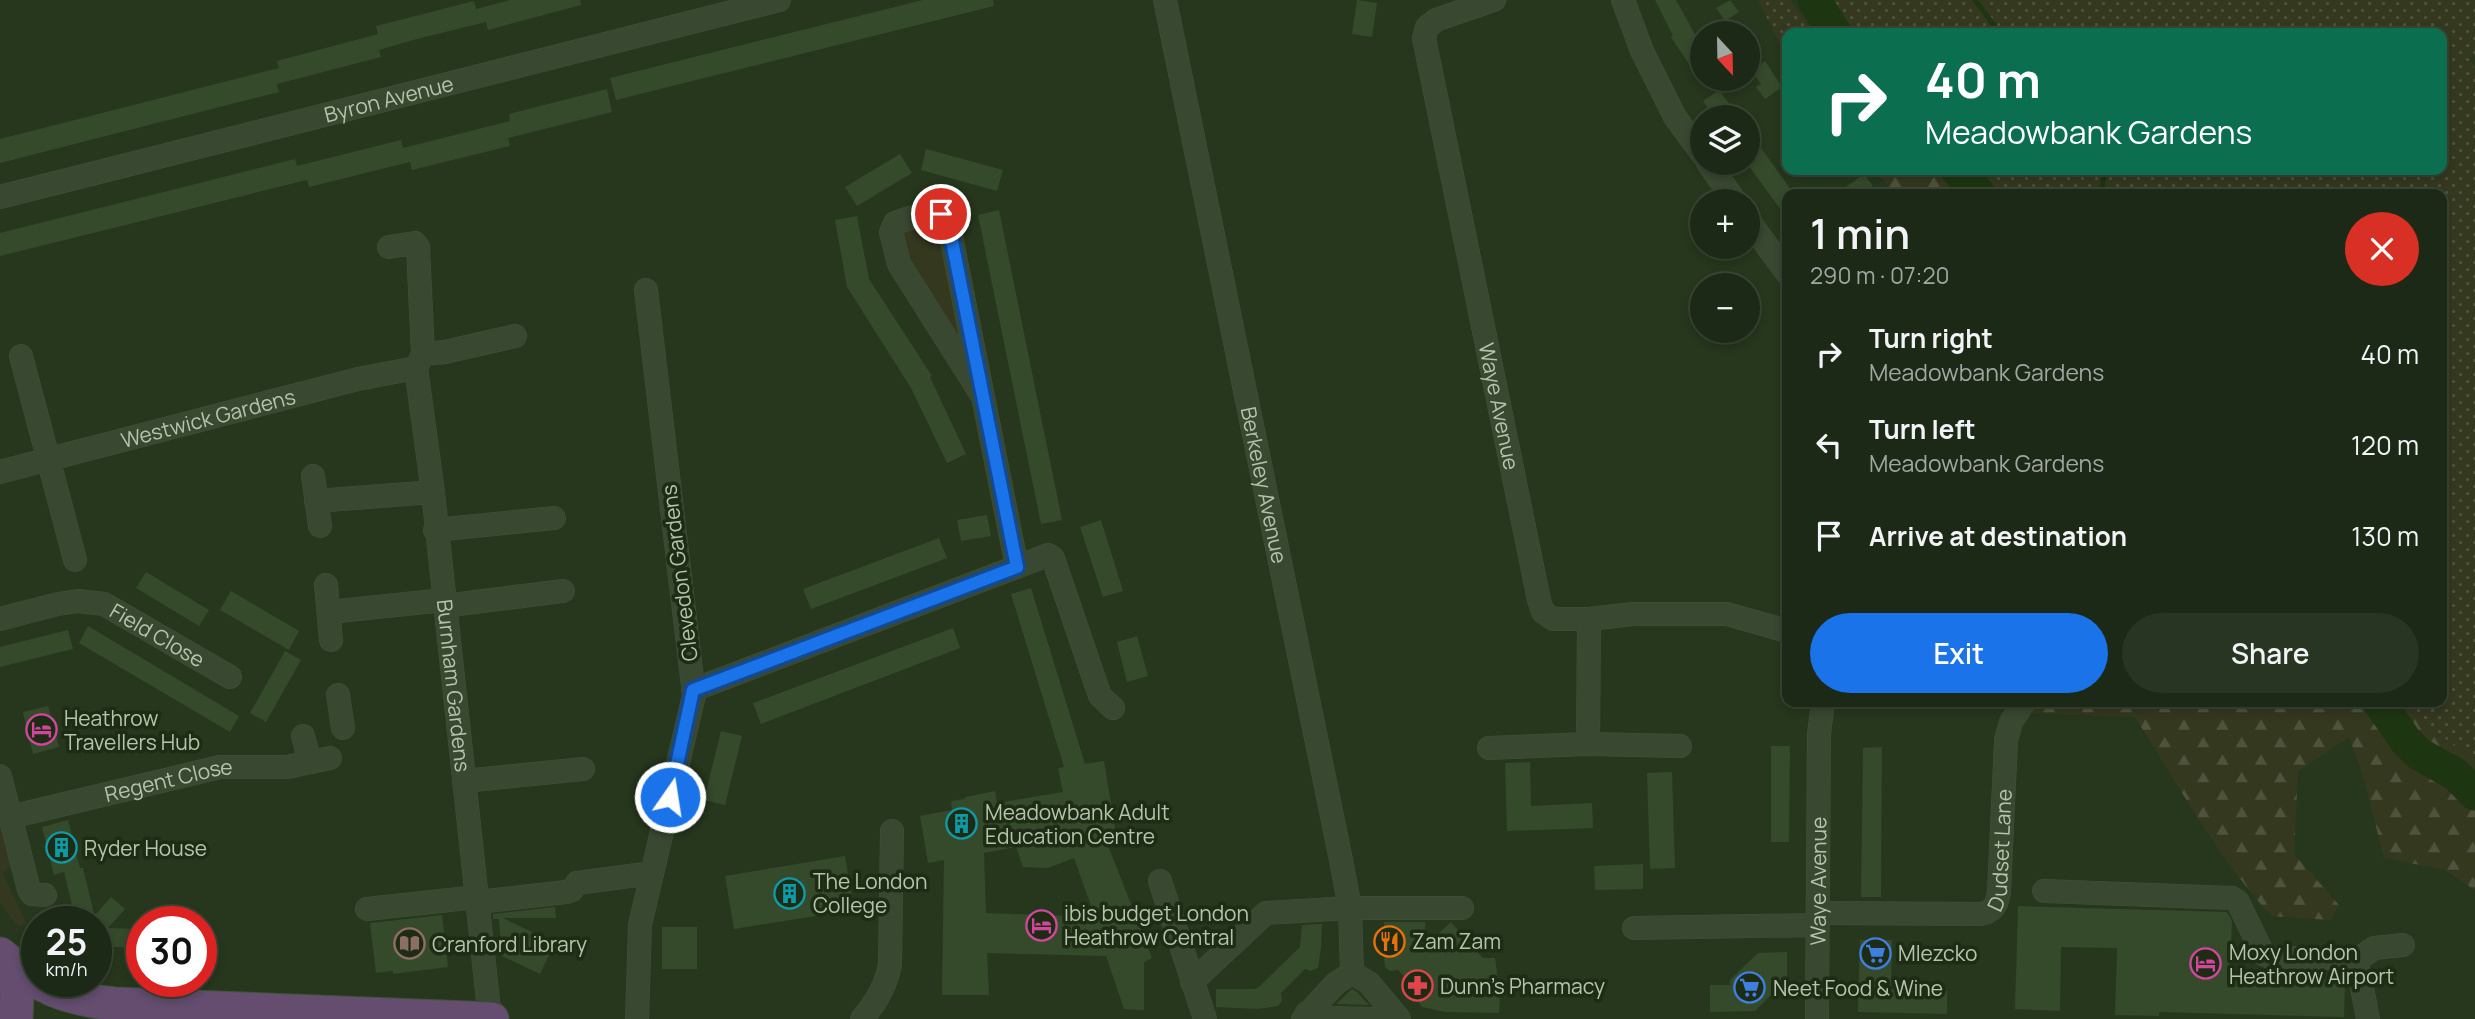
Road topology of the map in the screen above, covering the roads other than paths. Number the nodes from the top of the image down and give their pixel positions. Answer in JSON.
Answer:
{"nodes":[{"id":1,"x":779,"y":0,"type":"edge"},
{"id":2,"x":1165,"y":0,"type":"edge"},
{"id":3,"x":1493,"y":0,"type":"edge"},
{"id":4,"x":1623,"y":0,"type":"edge"},
{"id":5,"x":1690,"y":137,"type":"edge"},
{"id":6,"x":0,"y":197,"type":"edge"},
{"id":7,"x":1760,"y":236,"type":"edge"},
{"id":8,"x":389,"y":247,"type":"dead end"},
{"id":9,"x":1782,"y":266,"type":"edge"},
{"id":10,"x":646,"y":290,"type":"dead end"},
{"id":11,"x":515,"y":336,"type":"dead end"},
{"id":12,"x":20,"y":356,"type":"dead end"},
{"id":13,"x":420,"y":361,"type":"junction"},
{"id":14,"x":983,"y":397,"type":"junction"},
{"id":15,"x":49,"y":458,"type":"junction"},
{"id":16,"x":0,"y":472,"type":"edge"},
{"id":17,"x":313,"y":476,"type":"dead end"},
{"id":18,"x":433,"y":492,"type":"junction"},
{"id":19,"x":316,"y":501,"type":"junction"},
{"id":20,"x":554,"y":517,"type":"dead end"},
{"id":21,"x":320,"y":526,"type":"dead end"},
{"id":22,"x":435,"y":530,"type":"junction"},
{"id":23,"x":75,"y":560,"type":"dead end"},
{"id":24,"x":1017,"y":567,"type":"junction"},
{"id":25,"x":326,"y":585,"type":"dead end"},
{"id":26,"x":563,"y":591,"type":"dead end"},
{"id":27,"x":444,"y":603,"type":"junction"},
{"id":28,"x":329,"y":612,"type":"junction"},
{"id":29,"x":0,"y":619,"type":"edge"},
{"id":30,"x":1589,"y":619,"type":"junction"},
{"id":31,"x":1782,"y":630,"type":"edge"},
{"id":32,"x":331,"y":640,"type":"dead end"},
{"id":33,"x":230,"y":677,"type":"dead end"},
{"id":34,"x":693,"y":690,"type":"junction"},
{"id":35,"x":338,"y":695,"type":"dead end"},
{"id":36,"x":1822,"y":707,"type":"edge"},
{"id":37,"x":2021,"y":707,"type":"edge"},
{"id":38,"x":1113,"y":708,"type":"dead end"},
{"id":39,"x":343,"y":728,"type":"dead end"},
{"id":40,"x":303,"y":736,"type":"dead end"},
{"id":41,"x":1588,"y":744,"type":"junction"},
{"id":42,"x":1680,"y":746,"type":"dead end"},
{"id":43,"x":1489,"y":748,"type":"dead end"},
{"id":44,"x":583,"y":769,"type":"dead end"},
{"id":45,"x":0,"y":776,"type":"edge"},
{"id":46,"x":464,"y":781,"type":"junction"},
{"id":47,"x":10,"y":817,"type":"junction"},
{"id":48,"x":892,"y":831,"type":"dead end"},
{"id":49,"x":652,"y":873,"type":"junction"},
{"id":50,"x":1160,"y":881,"type":"dead end"},
{"id":51,"x":2044,"y":891,"type":"dead end"},
{"id":52,"x":42,"y":895,"type":"dead end"},
{"id":53,"x":477,"y":900,"type":"junction"},
{"id":54,"x":1350,"y":908,"type":"junction"},
{"id":55,"x":1462,"y":908,"type":"dead end"},
{"id":56,"x":367,"y":909,"type":"dead end"},
{"id":57,"x":1818,"y":919,"type":"junction"},
{"id":58,"x":1633,"y":928,"type":"dead end"},
{"id":59,"x":2403,"y":945,"type":"dead end"},
{"id":60,"x":3,"y":957,"type":"edge"},
{"id":61,"x":2353,"y":963,"type":"junction"},
{"id":62,"x":1352,"y":973,"type":"junction"},
{"id":63,"x":1192,"y":982,"type":"junction"},
{"id":64,"x":880,"y":994,"type":"junction"},
{"id":65,"x":1395,"y":1013,"type":"edge"},
{"id":66,"x":1305,"y":1016,"type":"edge"},
{"id":67,"x":16,"y":1019,"type":"edge"},
{"id":68,"x":491,"y":1019,"type":"edge"},
{"id":69,"x":637,"y":1019,"type":"edge"},
{"id":70,"x":862,"y":1019,"type":"edge"},
{"id":71,"x":877,"y":1019,"type":"edge"},
{"id":72,"x":1205,"y":1019,"type":"edge"},
{"id":73,"x":1816,"y":1019,"type":"edge"},
{"id":74,"x":2368,"y":1019,"type":"edge"}],
"edges":[{"from":1,"to":6,"type":"street","name":"Byron Avenue"},
{"from":2,"to":54,"type":"street","name":"Berkeley Avenue"},
{"from":3,"to":30,"type":"street","name":"Waye Avenue"},
{"from":4,"to":5,"type":"street"},
{"from":7,"to":9,"type":"street"},
{"from":8,"to":13,"type":"street","name":"Burnham Gardens"},
{"from":10,"to":34,"type":"street","name":"Clevedon Gardens"},
{"from":11,"to":13,"type":"street","name":"Westwick Gardens"},
{"from":12,"to":15,"type":"street"},
{"from":13,"to":15,"type":"street","name":"Westwick Gardens"},
{"from":13,"to":18,"type":"street","name":"Burnham Gardens"},
{"from":14,"to":14,"type":"street"},
{"from":14,"to":24,"type":"street"},
{"from":15,"to":16,"type":"street","name":"Westwick Gardens"},
{"from":15,"to":23,"type":"street"},
{"from":17,"to":19,"type":"street"},
{"from":18,"to":19,"type":"street"},
{"from":18,"to":22,"type":"street","name":"Burnham Gardens"},
{"from":19,"to":21,"type":"street"},
{"from":20,"to":22,"type":"street"},
{"from":22,"to":27,"type":"street","name":"Burnham Gardens"},
{"from":24,"to":34,"type":"street"},
{"from":24,"to":38,"type":"street"},
{"from":25,"to":28,"type":"street"},
{"from":26,"to":27,"type":"street"},
{"from":27,"to":28,"type":"street"},
{"from":27,"to":46,"type":"street","name":"Burnham Gardens"},
{"from":28,"to":32,"type":"street"},
{"from":29,"to":33,"type":"street","name":"Field Close"},
{"from":30,"to":31,"type":"street","name":"Waye Avenue"},
{"from":30,"to":41,"type":"street"},
{"from":34,"to":49,"type":"street","name":"Clevedon Gardens"},
{"from":35,"to":39,"type":"street"},
{"from":36,"to":57,"type":"street","name":"Waye Avenue"},
{"from":37,"to":57,"type":"street","name":"Dudset Lane"},
{"from":40,"to":47,"type":"street","name":"Regent Close"},
{"from":41,"to":42,"type":"street"},
{"from":41,"to":43,"type":"street"},
{"from":44,"to":46,"type":"street"},
{"from":45,"to":47,"type":"street"},
{"from":46,"to":53,"type":"street","name":"Burnham Gardens"},
{"from":47,"to":52,"type":"street"},
{"from":48,"to":64,"type":"street"},
{"from":49,"to":53,"type":"street"},
{"from":49,"to":69,"type":"street","name":"Clevedon Gardens"},
{"from":50,"to":63,"type":"street"},
{"from":51,"to":61,"type":"street"},
{"from":53,"to":56,"type":"street"},
{"from":53,"to":68,"type":"street","name":"Burnham Gardens"},
{"from":54,"to":55,"type":"street"},
{"from":54,"to":62,"type":"street","name":"Berkeley Avenue"},
{"from":54,"to":63,"type":"street"},
{"from":57,"to":58,"type":"street"},
{"from":57,"to":73,"type":"street","name":"Waye Avenue"},
{"from":59,"to":61,"type":"street"},
{"from":60,"to":67,"type":"highway"},
{"from":60,"to":68,"type":"highway"},
{"from":61,"to":74,"type":"street"},
{"from":62,"to":65,"type":"street"},
{"from":62,"to":66,"type":"street"},
{"from":63,"to":72,"type":"street"},
{"from":64,"to":70,"type":"street"},
{"from":64,"to":71,"type":"street"},
{"from":65,"to":66,"type":"street"}]}
